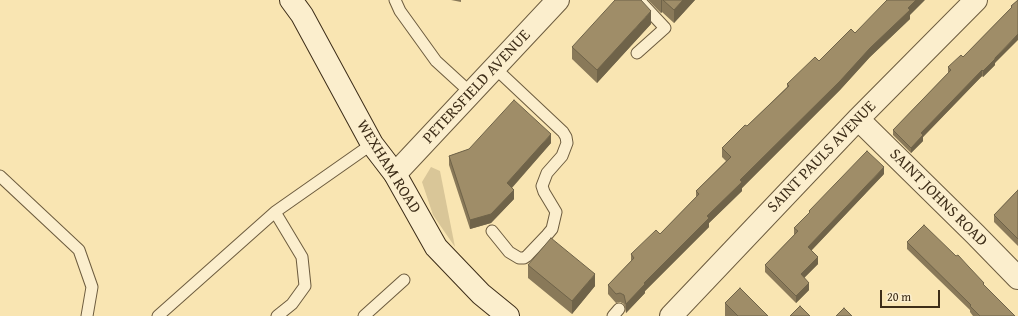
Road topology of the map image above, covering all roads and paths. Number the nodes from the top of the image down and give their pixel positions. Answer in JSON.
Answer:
{"nodes":[{"id":1,"x":291,"y":0,"type":"edge"},
{"id":2,"x":394,"y":0,"type":"edge"},
{"id":3,"x":558,"y":0,"type":"edge"},
{"id":4,"x":640,"y":0,"type":"edge"},
{"id":5,"x":976,"y":0,"type":"edge"},
{"id":6,"x":636,"y":53,"type":"dead end"},
{"id":7,"x":495,"y":68,"type":"junction"},
{"id":8,"x":471,"y":93,"type":"junction"},
{"id":9,"x":858,"y":119,"type":"junction"},
{"id":10,"x":372,"y":144,"type":"junction"},
{"id":11,"x":395,"y":174,"type":"junction"},
{"id":12,"x":0,"y":176,"type":"edge"},
{"id":13,"x":275,"y":212,"type":"junction"},
{"id":14,"x":492,"y":231,"type":"dead end"},
{"id":15,"x":1018,"y":278,"type":"edge"},
{"id":16,"x":404,"y":280,"type":"dead end"},
{"id":17,"x":290,"y":312,"type":"edge"},
{"id":18,"x":87,"y":316,"type":"edge"},
{"id":19,"x":158,"y":316,"type":"edge"},
{"id":20,"x":277,"y":316,"type":"edge"},
{"id":21,"x":364,"y":316,"type":"edge"},
{"id":22,"x":508,"y":316,"type":"edge"},
{"id":23,"x":671,"y":316,"type":"edge"}],
"edges":[{"from":1,"to":10,"type":"street","name":"WEXHAM ROAD"},
{"from":2,"to":8,"type":"lane"},
{"from":3,"to":7,"type":"street","name":"PETERSFIELD AVENUE"},
{"from":4,"to":6,"type":"lane"},
{"from":5,"to":9,"type":"street","name":"SAINT PAULS AVENUE"},
{"from":7,"to":8,"type":"street","name":"PETERSFIELD AVENUE"},
{"from":7,"to":14,"type":"lane"},
{"from":8,"to":11,"type":"street","name":"PETERSFIELD AVENUE"},
{"from":9,"to":15,"type":"street","name":"SAINT JOHNS ROAD"},
{"from":9,"to":23,"type":"street","name":"SAINT PAULS AVENUE"},
{"from":10,"to":11,"type":"street","name":"WEXHAM ROAD"},
{"from":10,"to":13,"type":"lane"},
{"from":11,"to":22,"type":"street","name":"WEXHAM ROAD"},
{"from":12,"to":18,"type":"lane"},
{"from":13,"to":17,"type":"lane"},
{"from":13,"to":19,"type":"lane"},
{"from":16,"to":21,"type":"lane"},
{"from":17,"to":20,"type":"lane"}]}
